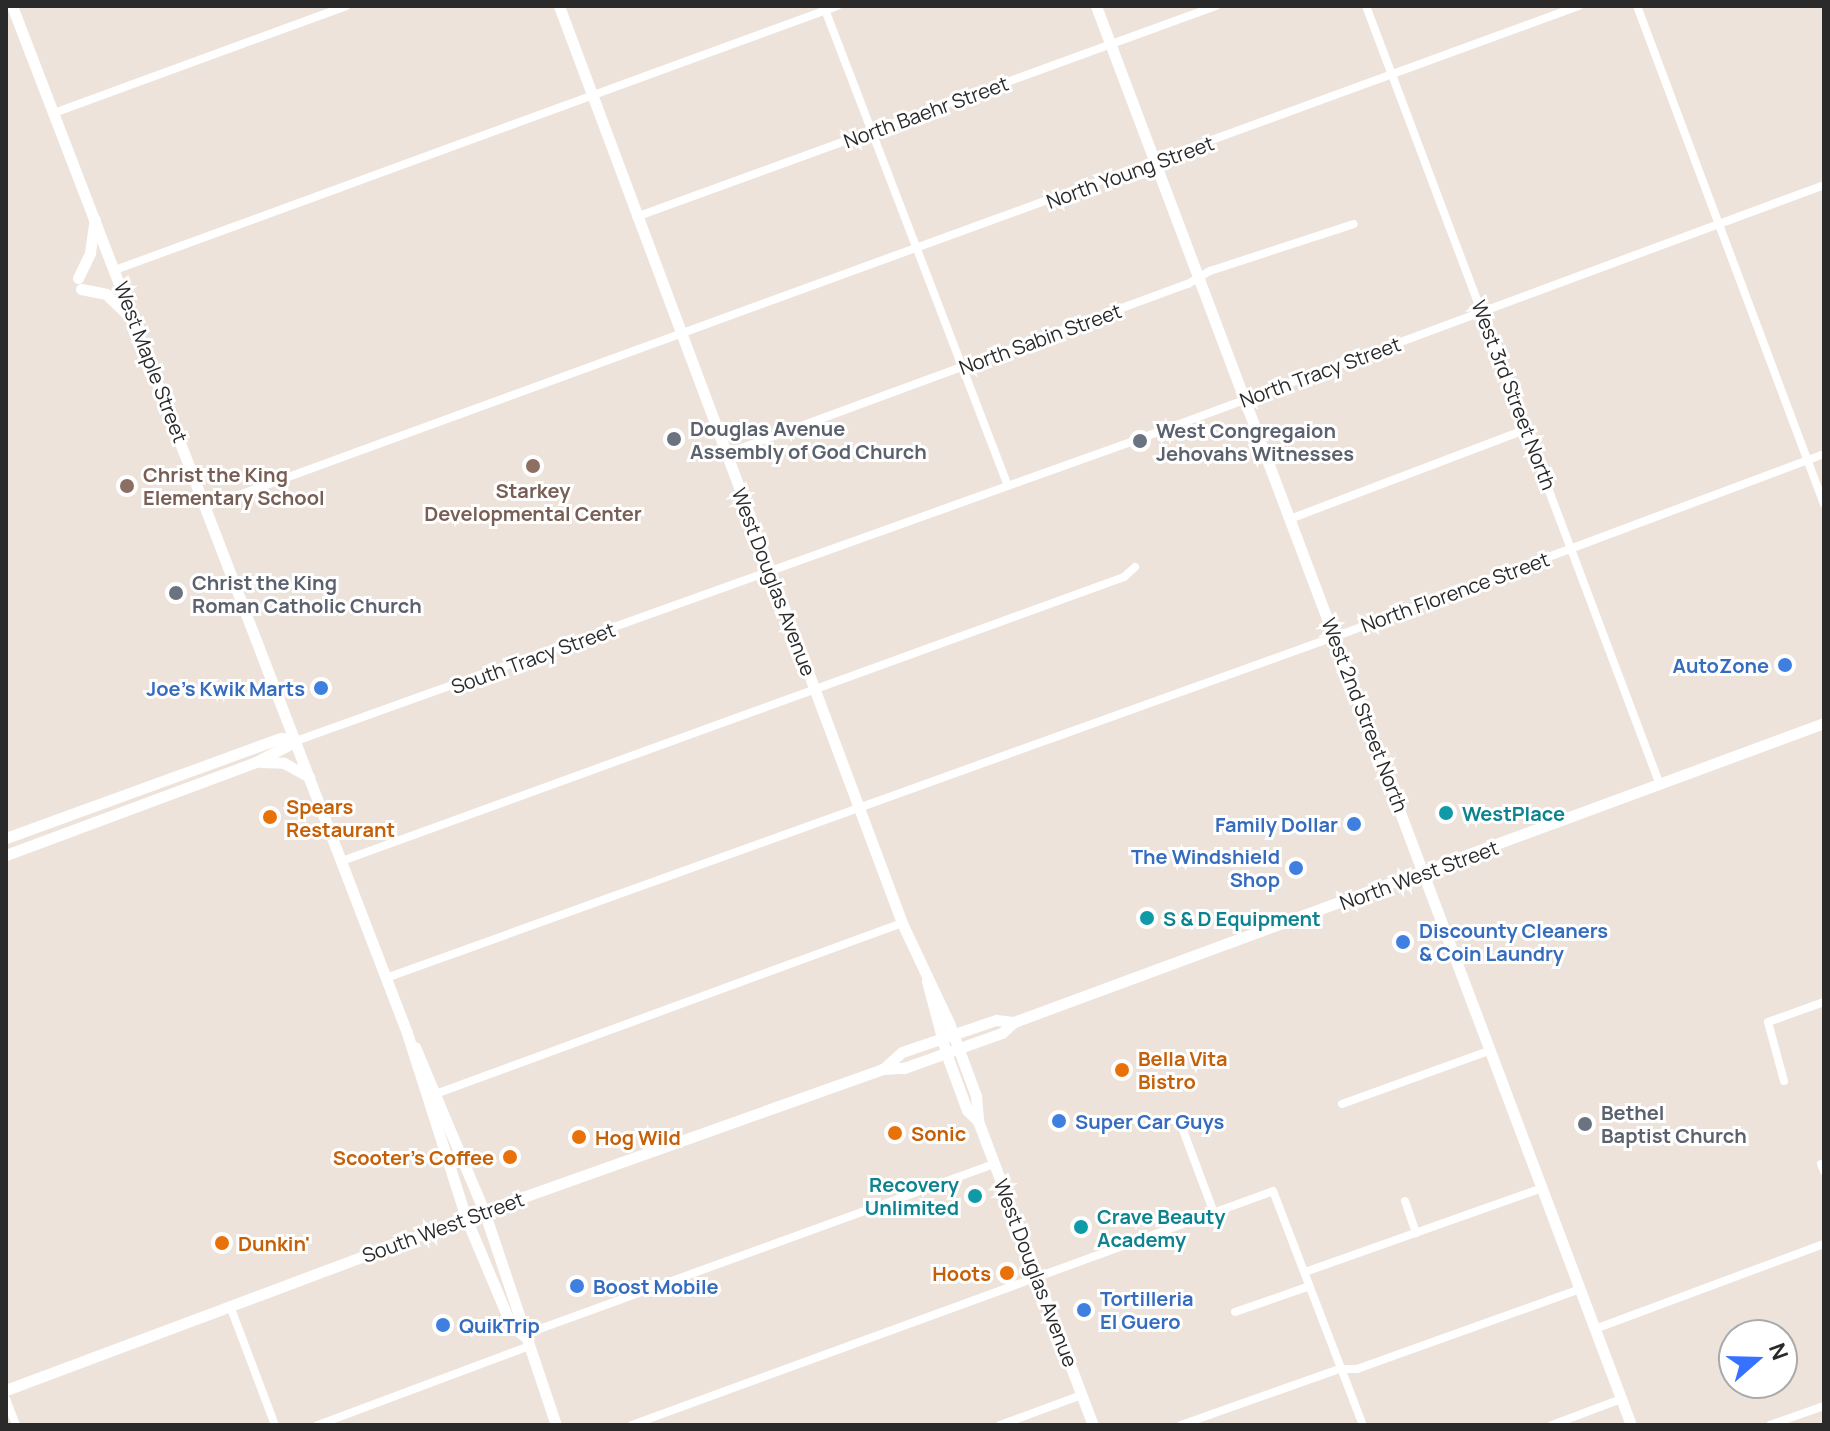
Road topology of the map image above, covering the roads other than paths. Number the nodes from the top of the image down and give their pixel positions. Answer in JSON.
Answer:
{"nodes":[{"id":1,"x":12,"y":6,"type":"edge"},
{"id":2,"x":346,"y":6,"type":"edge"},
{"id":3,"x":559,"y":6,"type":"edge"},
{"id":4,"x":837,"y":6,"type":"edge"},
{"id":5,"x":1096,"y":6,"type":"edge"},
{"id":6,"x":1216,"y":6,"type":"edge"},
{"id":7,"x":1366,"y":6,"type":"edge"},
{"id":8,"x":1579,"y":6,"type":"edge"},
{"id":9,"x":1637,"y":6,"type":"edge"},
{"id":10,"x":825,"y":8,"type":"edge"},
{"id":11,"x":1111,"y":45,"type":"junction"},
{"id":12,"x":1392,"y":75,"type":"junction"},
{"id":13,"x":589,"y":96,"type":"junction"},
{"id":14,"x":54,"y":113,"type":"junction"},
{"id":15,"x":872,"y":131,"type":"junction"},
{"id":16,"x":1156,"y":162,"type":"junction"},
{"id":17,"x":1824,"y":185,"type":"edge"},
{"id":18,"x":635,"y":217,"type":"junction"},
{"id":19,"x":95,"y":219,"type":"junction"},
{"id":20,"x":1354,"y":224,"type":"dead end"},
{"id":21,"x":1719,"y":224,"type":"junction"},
{"id":22,"x":917,"y":250,"type":"junction"},
{"id":23,"x":115,"y":270,"type":"junction"},
{"id":24,"x":1199,"y":278,"type":"junction"},
{"id":25,"x":1483,"y":313,"type":"junction"},
{"id":26,"x":136,"y":323,"type":"junction"},
{"id":27,"x":680,"y":336,"type":"junction"},
{"id":28,"x":962,"y":368,"type":"junction"},
{"id":29,"x":1245,"y":400,"type":"junction"},
{"id":30,"x":1527,"y":429,"type":"junction"},
{"id":31,"x":725,"y":454,"type":"junction"},
{"id":32,"x":1824,"y":454,"type":"edge"},
{"id":33,"x":1807,"y":460,"type":"junction"},
{"id":34,"x":1008,"y":486,"type":"junction"},
{"id":35,"x":1824,"y":504,"type":"edge"},
{"id":36,"x":206,"y":507,"type":"junction"},
{"id":37,"x":1290,"y":519,"type":"junction"},
{"id":38,"x":1572,"y":549,"type":"junction"},
{"id":39,"x":1135,"y":567,"type":"dead end"},
{"id":40,"x":770,"y":572,"type":"junction"},
{"id":41,"x":1335,"y":636,"type":"junction"},
{"id":42,"x":814,"y":689,"type":"junction"},
{"id":43,"x":1824,"y":723,"type":"edge"},
{"id":44,"x":296,"y":741,"type":"junction"},
{"id":45,"x":256,"y":762,"type":"junction"},
{"id":46,"x":309,"y":777,"type":"junction"},
{"id":47,"x":1660,"y":785,"type":"junction"},
{"id":48,"x":859,"y":809,"type":"junction"},
{"id":49,"x":6,"y":838,"type":"edge"},
{"id":50,"x":6,"y":855,"type":"edge"},
{"id":51,"x":342,"y":861,"type":"junction"},
{"id":52,"x":1424,"y":873,"type":"junction"},
{"id":53,"x":902,"y":923,"type":"junction"},
{"id":54,"x":386,"y":978,"type":"junction"},
{"id":55,"x":1824,"y":1002,"type":"edge"},
{"id":56,"x":1014,"y":1022,"type":"junction"},
{"id":57,"x":407,"y":1033,"type":"junction"},
{"id":58,"x":948,"y":1037,"type":"junction"},
{"id":59,"x":958,"y":1049,"type":"junction"},
{"id":60,"x":1491,"y":1050,"type":"junction"},
{"id":61,"x":946,"y":1053,"type":"junction"},
{"id":62,"x":882,"y":1069,"type":"junction"},
{"id":63,"x":1784,"y":1081,"type":"dead end"},
{"id":64,"x":439,"y":1093,"type":"junction"},
{"id":65,"x":424,"y":1098,"type":"junction"},
{"id":66,"x":1342,"y":1104,"type":"dead end"},
{"id":67,"x":978,"y":1121,"type":"junction"},
{"id":68,"x":1180,"y":1122,"type":"dead end"},
{"id":69,"x":461,"y":1151,"type":"junction"},
{"id":70,"x":445,"y":1157,"type":"junction"},
{"id":71,"x":994,"y":1164,"type":"junction"},
{"id":72,"x":1542,"y":1188,"type":"junction"},
{"id":73,"x":1405,"y":1201,"type":"dead end"},
{"id":74,"x":484,"y":1211,"type":"junction"},
{"id":75,"x":1214,"y":1213,"type":"junction"},
{"id":76,"x":466,"y":1218,"type":"junction"},
{"id":77,"x":1416,"y":1233,"type":"junction"},
{"id":78,"x":1824,"y":1244,"type":"edge"},
{"id":79,"x":1305,"y":1272,"type":"junction"},
{"id":80,"x":1037,"y":1278,"type":"junction"},
{"id":81,"x":1310,"y":1286,"type":"junction"},
{"id":82,"x":1580,"y":1289,"type":"junction"},
{"id":83,"x":230,"y":1306,"type":"junction"},
{"id":84,"x":1235,"y":1312,"type":"dead end"},
{"id":85,"x":1595,"y":1329,"type":"junction"},
{"id":86,"x":525,"y":1341,"type":"junction"},
{"id":87,"x":1342,"y":1370,"type":"junction"},
{"id":88,"x":6,"y":1390,"type":"edge"},
{"id":89,"x":1082,"y":1395,"type":"junction"},
{"id":90,"x":6,"y":1399,"type":"edge"},
{"id":91,"x":1621,"y":1399,"type":"junction"},
{"id":92,"x":1824,"y":1406,"type":"edge"},
{"id":93,"x":16,"y":1425,"type":"edge"},
{"id":94,"x":275,"y":1425,"type":"edge"},
{"id":95,"x":318,"y":1425,"type":"edge"},
{"id":96,"x":556,"y":1425,"type":"edge"},
{"id":97,"x":632,"y":1425,"type":"edge"},
{"id":98,"x":1000,"y":1425,"type":"edge"},
{"id":99,"x":1093,"y":1425,"type":"edge"},
{"id":100,"x":1181,"y":1425,"type":"edge"},
{"id":101,"x":1363,"y":1425,"type":"edge"},
{"id":102,"x":1552,"y":1425,"type":"edge"},
{"id":103,"x":1631,"y":1425,"type":"edge"},
{"id":104,"x":1770,"y":1425,"type":"edge"}],
"edges":[{"from":1,"to":14,"type":"street","name":"West Maple Street"},
{"from":2,"to":14,"type":"street"},
{"from":3,"to":13,"type":"street","name":"West Douglas Avenue"},
{"from":4,"to":10,"type":"street"},
{"from":5,"to":11,"type":"street","name":"West 2nd Street North"},
{"from":6,"to":11,"type":"street","name":"North Baehr Street"},
{"from":7,"to":12,"type":"street","name":"West 3rd Street North"},
{"from":8,"to":12,"type":"street","name":"North Young Street"},
{"from":9,"to":21,"type":"street"},
{"from":10,"to":13,"type":"street"},
{"from":10,"to":15,"type":"street"},
{"from":11,"to":15,"type":"street","name":"North Baehr Street"},
{"from":11,"to":16,"type":"street","name":"West 2nd Street North"},
{"from":12,"to":16,"type":"street","name":"North Young Street"},
{"from":12,"to":25,"type":"street","name":"West 3rd Street North"},
{"from":13,"to":18,"type":"street","name":"West Douglas Avenue"},
{"from":13,"to":23,"type":"street"},
{"from":14,"to":19,"type":"street","name":"West Maple Street"},
{"from":15,"to":18,"type":"street","name":"North Baehr Street"},
{"from":15,"to":22,"type":"street"},
{"from":16,"to":22,"type":"street","name":"North Young Street"},
{"from":16,"to":24,"type":"street","name":"West 2nd Street North"},
{"from":17,"to":21,"type":"street","name":"North Tracy Street"},
{"from":18,"to":27,"type":"street","name":"West Douglas Avenue"},
{"from":19,"to":23,"type":"street","name":"West Maple Street"},
{"from":19,"to":26,"type":"street"},
{"from":20,"to":24,"type":"street","name":"North Sabin Street"},
{"from":21,"to":25,"type":"street","name":"North Tracy Street"},
{"from":21,"to":33,"type":"street"},
{"from":22,"to":27,"type":"street","name":"North Young Street"},
{"from":22,"to":28,"type":"street"},
{"from":23,"to":26,"type":"street","name":"West Maple Street"},
{"from":24,"to":28,"type":"street","name":"North Sabin Street"},
{"from":24,"to":29,"type":"street","name":"West 2nd Street North"},
{"from":25,"to":29,"type":"street","name":"North Tracy Street"},
{"from":25,"to":30,"type":"street","name":"West 3rd Street North"},
{"from":26,"to":36,"type":"street","name":"West Maple Street"},
{"from":27,"to":31,"type":"street","name":"West Douglas Avenue"},
{"from":27,"to":36,"type":"street","name":"North Young Street"},
{"from":28,"to":31,"type":"street","name":"North Sabin Street"},
{"from":28,"to":34,"type":"street"},
{"from":29,"to":34,"type":"street","name":"North Tracy Street"},
{"from":29,"to":37,"type":"street","name":"West 2nd Street North"},
{"from":30,"to":37,"type":"street"},
{"from":30,"to":38,"type":"street","name":"West 3rd Street North"},
{"from":31,"to":40,"type":"street","name":"West Douglas Avenue"},
{"from":32,"to":33,"type":"street","name":"North Florence Street"},
{"from":33,"to":35,"type":"street"},
{"from":33,"to":38,"type":"street","name":"North Florence Street"},
{"from":34,"to":40,"type":"street","name":"North Tracy Street"},
{"from":36,"to":44,"type":"street","name":"West Maple Street"},
{"from":37,"to":41,"type":"street","name":"West 2nd Street North"},
{"from":38,"to":41,"type":"street","name":"North Florence Street"},
{"from":38,"to":47,"type":"street","name":"West 3rd Street North"},
{"from":39,"to":42,"type":"street"},
{"from":40,"to":42,"type":"street","name":"West Douglas Avenue"},
{"from":40,"to":44,"type":"street","name":"South Tracy Street"},
{"from":41,"to":48,"type":"street","name":"North Florence Street"},
{"from":41,"to":52,"type":"street","name":"West 2nd Street North"},
{"from":42,"to":48,"type":"street","name":"West Douglas Avenue"},
{"from":42,"to":51,"type":"street"},
{"from":43,"to":47,"type":"street","name":"North West Street"},
{"from":44,"to":45,"type":"street","name":"South Tracy Street"},
{"from":44,"to":46,"type":"street","name":"West Maple Street"},
{"from":44,"to":49,"type":"street","name":"South Tracy Street"},
{"from":45,"to":46,"type":"street"},
{"from":45,"to":50,"type":"street","name":"South Tracy Street"},
{"from":46,"to":51,"type":"street","name":"West Maple Street"},
{"from":47,"to":52,"type":"street","name":"North West Street"},
{"from":48,"to":53,"type":"street","name":"West Douglas Avenue"},
{"from":48,"to":54,"type":"street","name":"North Florence Street"},
{"from":51,"to":54,"type":"street","name":"West Maple Street"},
{"from":52,"to":56,"type":"street","name":"North West Street"},
{"from":52,"to":60,"type":"street","name":"West 2nd Street North"},
{"from":53,"to":58,"type":"street","name":"West Douglas Avenue"},
{"from":53,"to":64,"type":"street"},
{"from":54,"to":57,"type":"street","name":"West Maple Street"},
{"from":55,"to":63,"type":"street"},
{"from":56,"to":58,"type":"street","name":"North West Street"},
{"from":56,"to":59,"type":"street","name":"North West Street"},
{"from":57,"to":64,"type":"street","name":"West Maple Street"},
{"from":57,"to":65,"type":"street","name":"West Maple Street"},
{"from":58,"to":59,"type":"street","name":"West Douglas Avenue"},
{"from":58,"to":61,"type":"street","name":"West Douglas Avenue"},
{"from":58,"to":62,"type":"street","name":"South West Street"},
{"from":59,"to":61,"type":"street","name":"South West Street"},
{"from":59,"to":67,"type":"street","name":"West Douglas Avenue"},
{"from":60,"to":66,"type":"street"},
{"from":60,"to":72,"type":"street","name":"West 2nd Street North"},
{"from":61,"to":62,"type":"street","name":"South West Street"},
{"from":61,"to":67,"type":"street","name":"West Douglas Avenue"},
{"from":62,"to":74,"type":"street","name":"South West Street"},
{"from":64,"to":65,"type":"street"},
{"from":64,"to":69,"type":"street","name":"West Maple Street"},
{"from":65,"to":70,"type":"street","name":"West Maple Street"},
{"from":67,"to":71,"type":"street","name":"West Douglas Avenue"},
{"from":68,"to":75,"type":"street"},
{"from":69,"to":70,"type":"street"},
{"from":69,"to":74,"type":"street","name":"West Maple Street"},
{"from":70,"to":76,"type":"street","name":"West Maple Street"},
{"from":71,"to":80,"type":"street","name":"West Douglas Avenue"},
{"from":71,"to":86,"type":"street"},
{"from":72,"to":77,"type":"street"},
{"from":72,"to":82,"type":"street","name":"West 2nd Street North"},
{"from":73,"to":77,"type":"street"},
{"from":74,"to":76,"type":"street","name":"South West Street"},
{"from":74,"to":86,"type":"street","name":"West Maple Street"},
{"from":75,"to":79,"type":"street"},
{"from":75,"to":80,"type":"street"},
{"from":76,"to":83,"type":"street","name":"South West Street"},
{"from":76,"to":86,"type":"street","name":"West Maple Street"},
{"from":77,"to":79,"type":"street"},
{"from":78,"to":85,"type":"street"},
{"from":79,"to":81,"type":"street"},
{"from":80,"to":89,"type":"street","name":"West Douglas Avenue"},
{"from":80,"to":97,"type":"street"},
{"from":81,"to":84,"type":"street"},
{"from":81,"to":87,"type":"street"},
{"from":82,"to":85,"type":"street","name":"West 2nd Street North"},
{"from":82,"to":87,"type":"street"},
{"from":83,"to":88,"type":"street","name":"South West Street"},
{"from":83,"to":94,"type":"street"},
{"from":85,"to":91,"type":"street","name":"West 2nd Street North"},
{"from":86,"to":95,"type":"street"},
{"from":86,"to":96,"type":"street","name":"West Maple Street"},
{"from":87,"to":100,"type":"street"},
{"from":87,"to":101,"type":"street"},
{"from":89,"to":98,"type":"street"},
{"from":89,"to":99,"type":"street","name":"West Douglas Avenue"},
{"from":90,"to":93,"type":"street"},
{"from":91,"to":102,"type":"street"},
{"from":91,"to":103,"type":"street","name":"West 2nd Street North"},
{"from":92,"to":104,"type":"street"}]}
